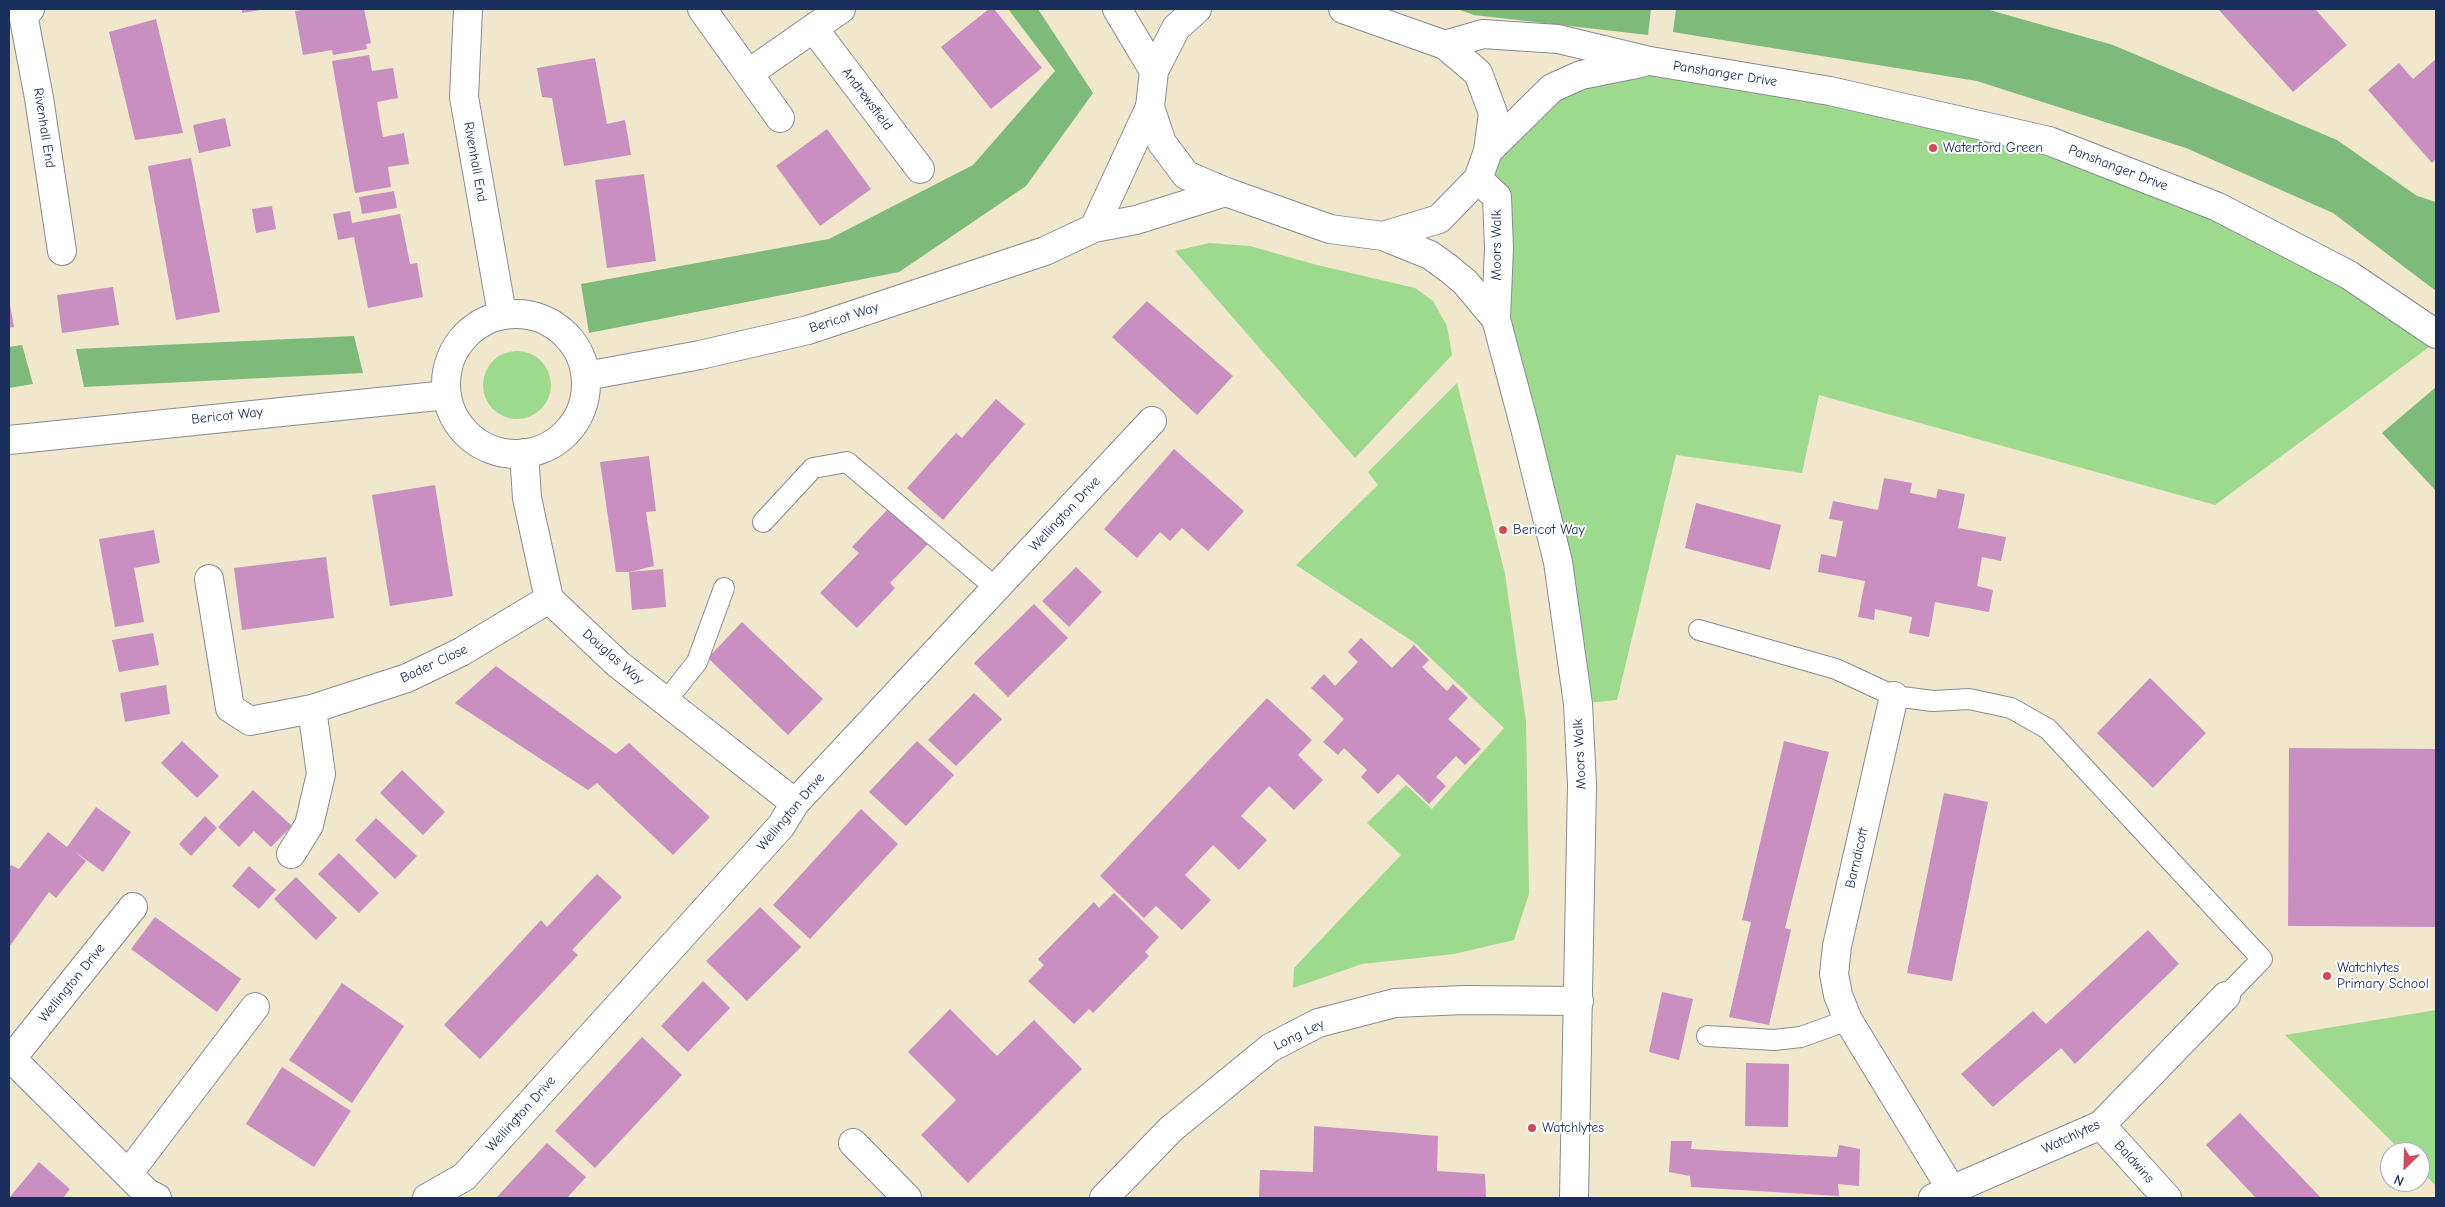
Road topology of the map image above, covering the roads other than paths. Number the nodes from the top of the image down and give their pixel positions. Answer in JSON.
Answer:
{"nodes":[{"id":1,"x":30,"y":9,"type":"edge"},
{"id":2,"x":468,"y":9,"type":"edge"},
{"id":3,"x":702,"y":9,"type":"edge"},
{"id":4,"x":841,"y":9,"type":"edge"},
{"id":5,"x":1117,"y":9,"type":"edge"},
{"id":6,"x":1197,"y":9,"type":"edge"},
{"id":7,"x":1343,"y":9,"type":"edge"},
{"id":8,"x":814,"y":29,"type":"junction"},
{"id":9,"x":1445,"y":44,"type":"junction"},
{"id":10,"x":1650,"y":61,"type":"junction"},
{"id":11,"x":1154,"y":71,"type":"junction"},
{"id":12,"x":749,"y":73,"type":"junction"},
{"id":13,"x":1150,"y":107,"type":"junction"},
{"id":14,"x":780,"y":118,"type":"dead end"},
{"id":15,"x":1488,"y":151,"type":"junction"},
{"id":16,"x":920,"y":170,"type":"dead end"},
{"id":17,"x":1478,"y":179,"type":"junction"},
{"id":18,"x":1226,"y":192,"type":"junction"},
{"id":19,"x":1094,"y":228,"type":"junction"},
{"id":20,"x":1383,"y":236,"type":"junction"},
{"id":21,"x":62,"y":251,"type":"dead end"},
{"id":22,"x":502,"y":314,"type":"junction"},
{"id":23,"x":1496,"y":319,"type":"junction"},
{"id":24,"x":2436,"y":334,"type":"edge"},
{"id":25,"x":586,"y":376,"type":"junction"},
{"id":26,"x":446,"y":395,"type":"junction"},
{"id":27,"x":1152,"y":421,"type":"dead end"},
{"id":28,"x":9,"y":440,"type":"edge"},
{"id":29,"x":524,"y":454,"type":"junction"},
{"id":30,"x":763,"y":522,"type":"dead end"},
{"id":31,"x":209,"y":579,"type":"dead end"},
{"id":32,"x":724,"y":588,"type":"dead end"},
{"id":33,"x":996,"y":588,"type":"junction"},
{"id":34,"x":549,"y":599,"type":"junction"},
{"id":35,"x":1699,"y":630,"type":"dead end"},
{"id":36,"x":1894,"y":696,"type":"junction"},
{"id":37,"x":666,"y":701,"type":"junction"},
{"id":38,"x":312,"y":709,"type":"junction"},
{"id":39,"x":795,"y":803,"type":"junction"},
{"id":40,"x":292,"y":854,"type":"dead end"},
{"id":41,"x":132,"y":907,"type":"dead end"},
{"id":42,"x":2226,"y":996,"type":"joint"},
{"id":43,"x":1579,"y":1001,"type":"junction"},
{"id":44,"x":256,"y":1007,"type":"dead end"},
{"id":45,"x":1848,"y":1020,"type":"junction"},
{"id":46,"x":1707,"y":1036,"type":"dead end"},
{"id":47,"x":10,"y":1057,"type":"edge"},
{"id":48,"x":2102,"y":1126,"type":"junction"},
{"id":49,"x":853,"y":1143,"type":"dead end"},
{"id":50,"x":128,"y":1174,"type":"junction"},
{"id":51,"x":1942,"y":1194,"type":"edge"},
{"id":52,"x":157,"y":1198,"type":"edge"},
{"id":53,"x":427,"y":1198,"type":"edge"},
{"id":54,"x":907,"y":1198,"type":"edge"},
{"id":55,"x":1106,"y":1198,"type":"edge"},
{"id":56,"x":1574,"y":1198,"type":"edge"},
{"id":57,"x":2168,"y":1198,"type":"edge"}],
"edges":[{"from":1,"to":21,"type":"street","name":"Rivenhall End"},
{"from":2,"to":22,"type":"street","name":"Rivenhall End"},
{"from":3,"to":12,"type":"street"},
{"from":4,"to":8,"type":"street"},
{"from":5,"to":11,"type":"street"},
{"from":6,"to":11,"type":"street"},
{"from":7,"to":9,"type":"street"},
{"from":8,"to":12,"type":"street"},
{"from":8,"to":16,"type":"street","name":"Andrewsfield"},
{"from":9,"to":10,"type":"street","name":"Panshanger Drive"},
{"from":9,"to":15,"type":"street"},
{"from":10,"to":15,"type":"street","name":"Panshanger Drive"},
{"from":10,"to":24,"type":"street","name":"Panshanger Drive"},
{"from":11,"to":13,"type":"street"},
{"from":12,"to":14,"type":"street"},
{"from":13,"to":18,"type":"street"},
{"from":13,"to":19,"type":"street"},
{"from":15,"to":17,"type":"street"},
{"from":17,"to":20,"type":"street"},
{"from":17,"to":23,"type":"street","name":"Moors Walk"},
{"from":18,"to":19,"type":"street","name":"Bericot Way"},
{"from":18,"to":20,"type":"street"},
{"from":19,"to":25,"type":"street","name":"Bericot Way"},
{"from":20,"to":23,"type":"street","name":"Moors Walk"},
{"from":22,"to":25,"type":"street"},
{"from":22,"to":26,"type":"street"},
{"from":23,"to":43,"type":"street","name":"Moors Walk"},
{"from":25,"to":29,"type":"street"},
{"from":26,"to":28,"type":"street","name":"Bericot Way"},
{"from":26,"to":29,"type":"street"},
{"from":27,"to":33,"type":"street","name":"Wellington Drive"},
{"from":29,"to":34,"type":"street"},
{"from":30,"to":33,"type":"lane"},
{"from":31,"to":38,"type":"street","name":"Bader Close"},
{"from":32,"to":37,"type":"lane"},
{"from":33,"to":39,"type":"street","name":"Wellington Drive"},
{"from":34,"to":37,"type":"street","name":"Douglas Way"},
{"from":34,"to":38,"type":"street","name":"Bader Close"},
{"from":35,"to":36,"type":"lane"},
{"from":36,"to":42,"type":"lane"},
{"from":36,"to":45,"type":"street","name":"Barndicott"},
{"from":37,"to":39,"type":"street","name":"Douglas Way"},
{"from":38,"to":40,"type":"street"},
{"from":39,"to":53,"type":"street","name":"Wellington Drive"},
{"from":41,"to":47,"type":"street","name":"Wellington Drive"},
{"from":42,"to":48,"type":"street","name":"Watchlytes"},
{"from":43,"to":55,"type":"street","name":"Long Ley"},
{"from":43,"to":56,"type":"street","name":"Moors Walk"},
{"from":44,"to":50,"type":"street"},
{"from":45,"to":46,"type":"lane"},
{"from":45,"to":51,"type":"street","name":"Barndicott"},
{"from":47,"to":50,"type":"street","name":"Wellington Drive"},
{"from":48,"to":51,"type":"street","name":"Watchlytes"},
{"from":48,"to":57,"type":"street","name":"Baldwins"},
{"from":49,"to":54,"type":"street"},
{"from":50,"to":52,"type":"street","name":"Wellington Drive"}]}
